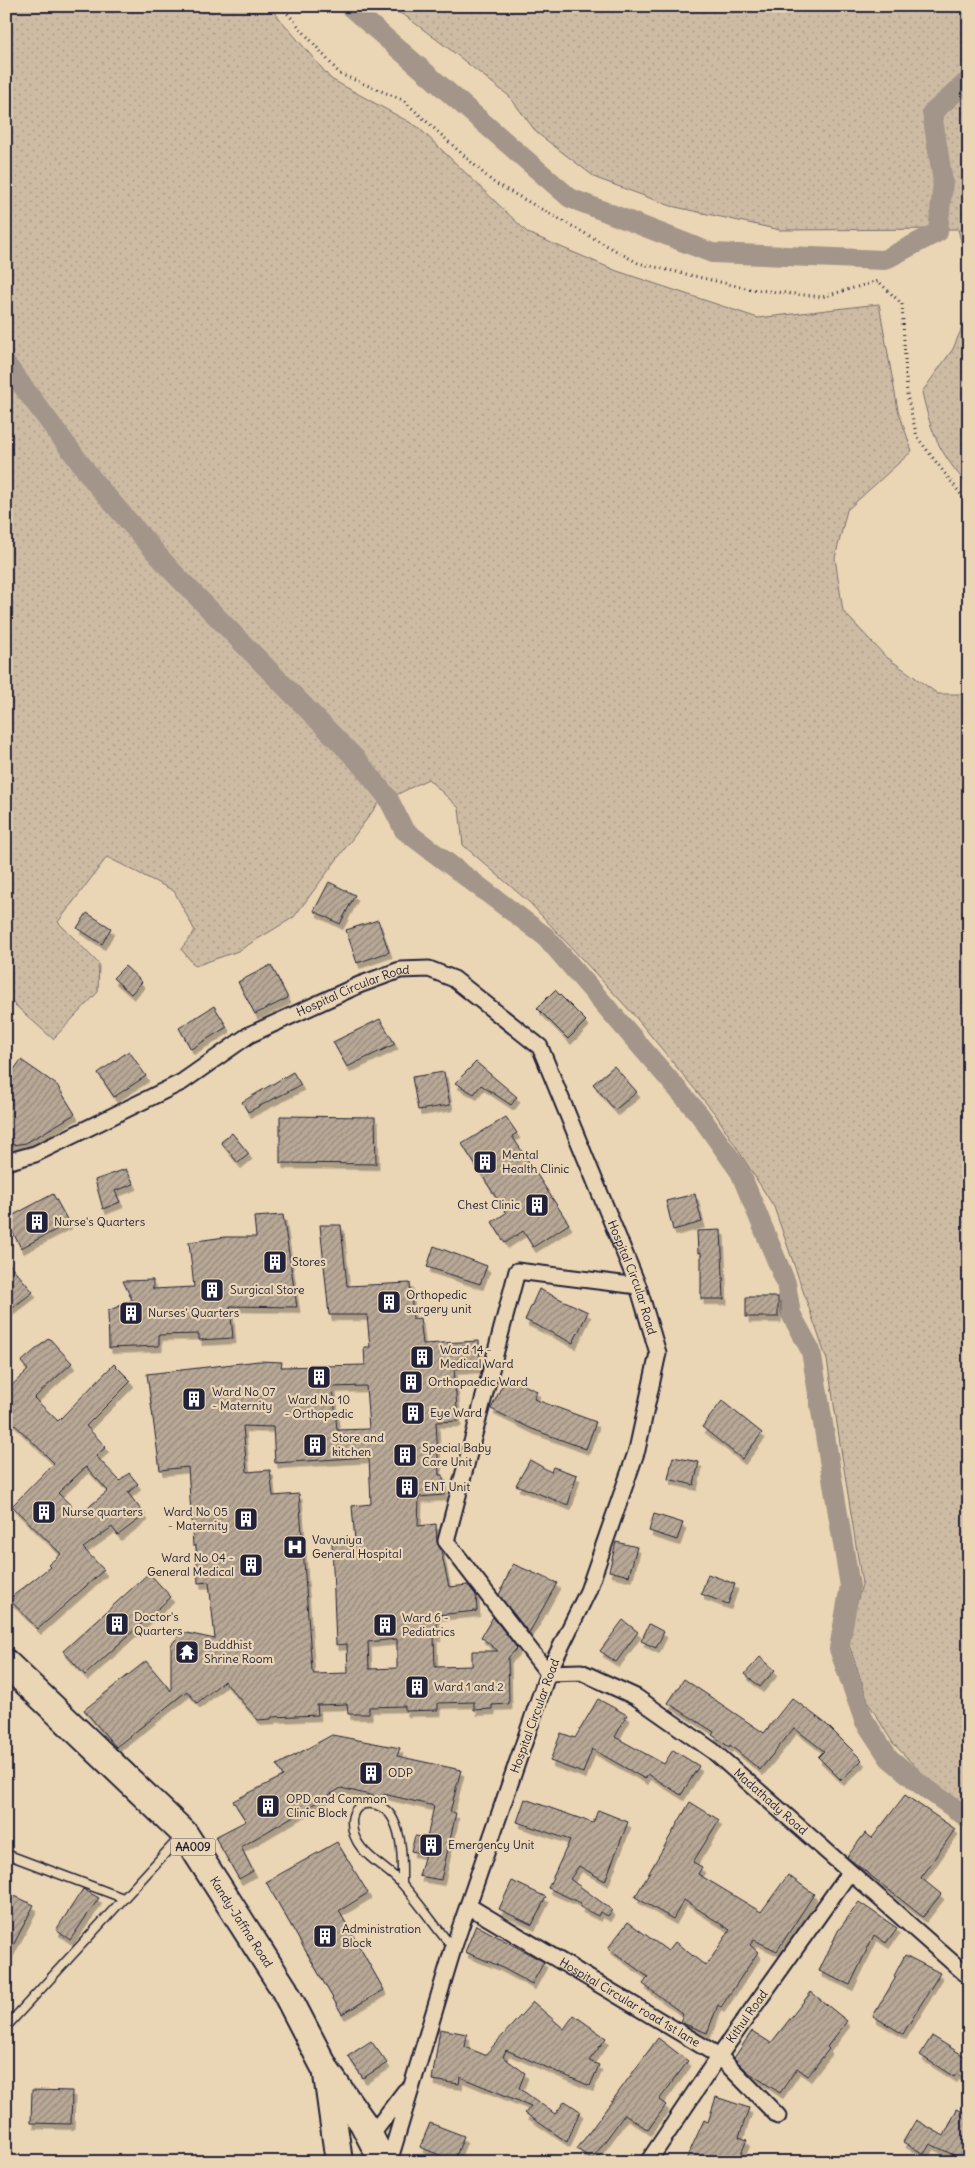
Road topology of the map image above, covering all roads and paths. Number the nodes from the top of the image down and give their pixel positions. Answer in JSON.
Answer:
{"nodes":[{"id":1,"x":281,"y":6,"type":"edge"},
{"id":2,"x":969,"y":505,"type":"edge"},
{"id":3,"x":6,"y":1162,"type":"edge"},
{"id":4,"x":638,"y":1286,"type":"junction"},
{"id":5,"x":6,"y":1663,"type":"edge"},
{"id":6,"x":548,"y":1673,"type":"junction"},
{"id":7,"x":6,"y":1687,"type":"edge"},
{"id":8,"x":40,"y":1694,"type":"junction"},
{"id":9,"x":184,"y":1833,"type":"junction"},
{"id":10,"x":6,"y":1854,"type":"edge"},
{"id":11,"x":849,"y":1873,"type":"junction"},
{"id":12,"x":402,"y":1883,"type":"junction"},
{"id":13,"x":123,"y":1898,"type":"junction"},
{"id":14,"x":470,"y":1907,"type":"junction"},
{"id":15,"x":453,"y":1949,"type":"junction"},
{"id":16,"x":969,"y":1977,"type":"edge"},
{"id":17,"x":6,"y":2026,"type":"edge"},
{"id":18,"x":718,"y":2056,"type":"junction"},
{"id":19,"x":326,"y":2072,"type":"junction"},
{"id":20,"x":411,"y":2084,"type":"junction"},
{"id":21,"x":778,"y":2116,"type":"dead end"},
{"id":22,"x":370,"y":2137,"type":"junction"},
{"id":23,"x":338,"y":2162,"type":"edge"},
{"id":24,"x":352,"y":2162,"type":"edge"},
{"id":25,"x":383,"y":2162,"type":"edge"},
{"id":26,"x":389,"y":2162,"type":"edge"},
{"id":27,"x":648,"y":2162,"type":"edge"}],
"edges":[{"from":1,"to":2,"type":"path"},
{"from":3,"to":4,"type":"street","name":"Hospital Circular Road"},
{"from":4,"to":6,"type":"street","name":"Hospital Circular Road"},
{"from":4,"to":6,"type":"street"},
{"from":5,"to":8,"type":"highway","name":"Kandy-Jaffna Road","number":"AA009"},
{"from":6,"to":11,"type":"street","name":"Madathady Road"},
{"from":6,"to":14,"type":"street","name":"Hospital Circular Road"},
{"from":7,"to":8,"type":"highway"},
{"from":8,"to":9,"type":"highway","name":"Kandy-Jaffna Road","number":"AA009"},
{"from":9,"to":13,"type":"lane"},
{"from":9,"to":19,"type":"highway","name":"Kandy-Jaffna Road","number":"AA009"},
{"from":10,"to":13,"type":"lane"},
{"from":11,"to":16,"type":"street","name":"Madathady Road"},
{"from":11,"to":18,"type":"street","name":"Kithul Road"},
{"from":12,"to":12,"type":"lane"},
{"from":12,"to":15,"type":"lane"},
{"from":13,"to":17,"type":"lane"},
{"from":14,"to":15,"type":"street","name":"Hospital Circular Road"},
{"from":14,"to":18,"type":"street","name":"Hospital Circular road 1st lane"},
{"from":15,"to":20,"type":"street","name":"Hospital Circular Road"},
{"from":18,"to":21,"type":"street","name":"Hospital Circular road 1st lane"},
{"from":18,"to":27,"type":"street","name":"Kithul Road"},
{"from":19,"to":22,"type":"highway","name":"Kandy-Jaffna Road","number":"AA009"},
{"from":19,"to":23,"type":"highway","name":"Kandy-Jaffna Road","number":"AA009"},
{"from":20,"to":22,"type":"street","name":"Hospital Circular Road"},
{"from":20,"to":26,"type":"street","name":"Hospital Circular Road"},
{"from":22,"to":24,"type":"highway","name":"Hospital Circular Road"},
{"from":22,"to":25,"type":"highway","name":"Kandy-Jaffna Road","number":"AA009"}]}
